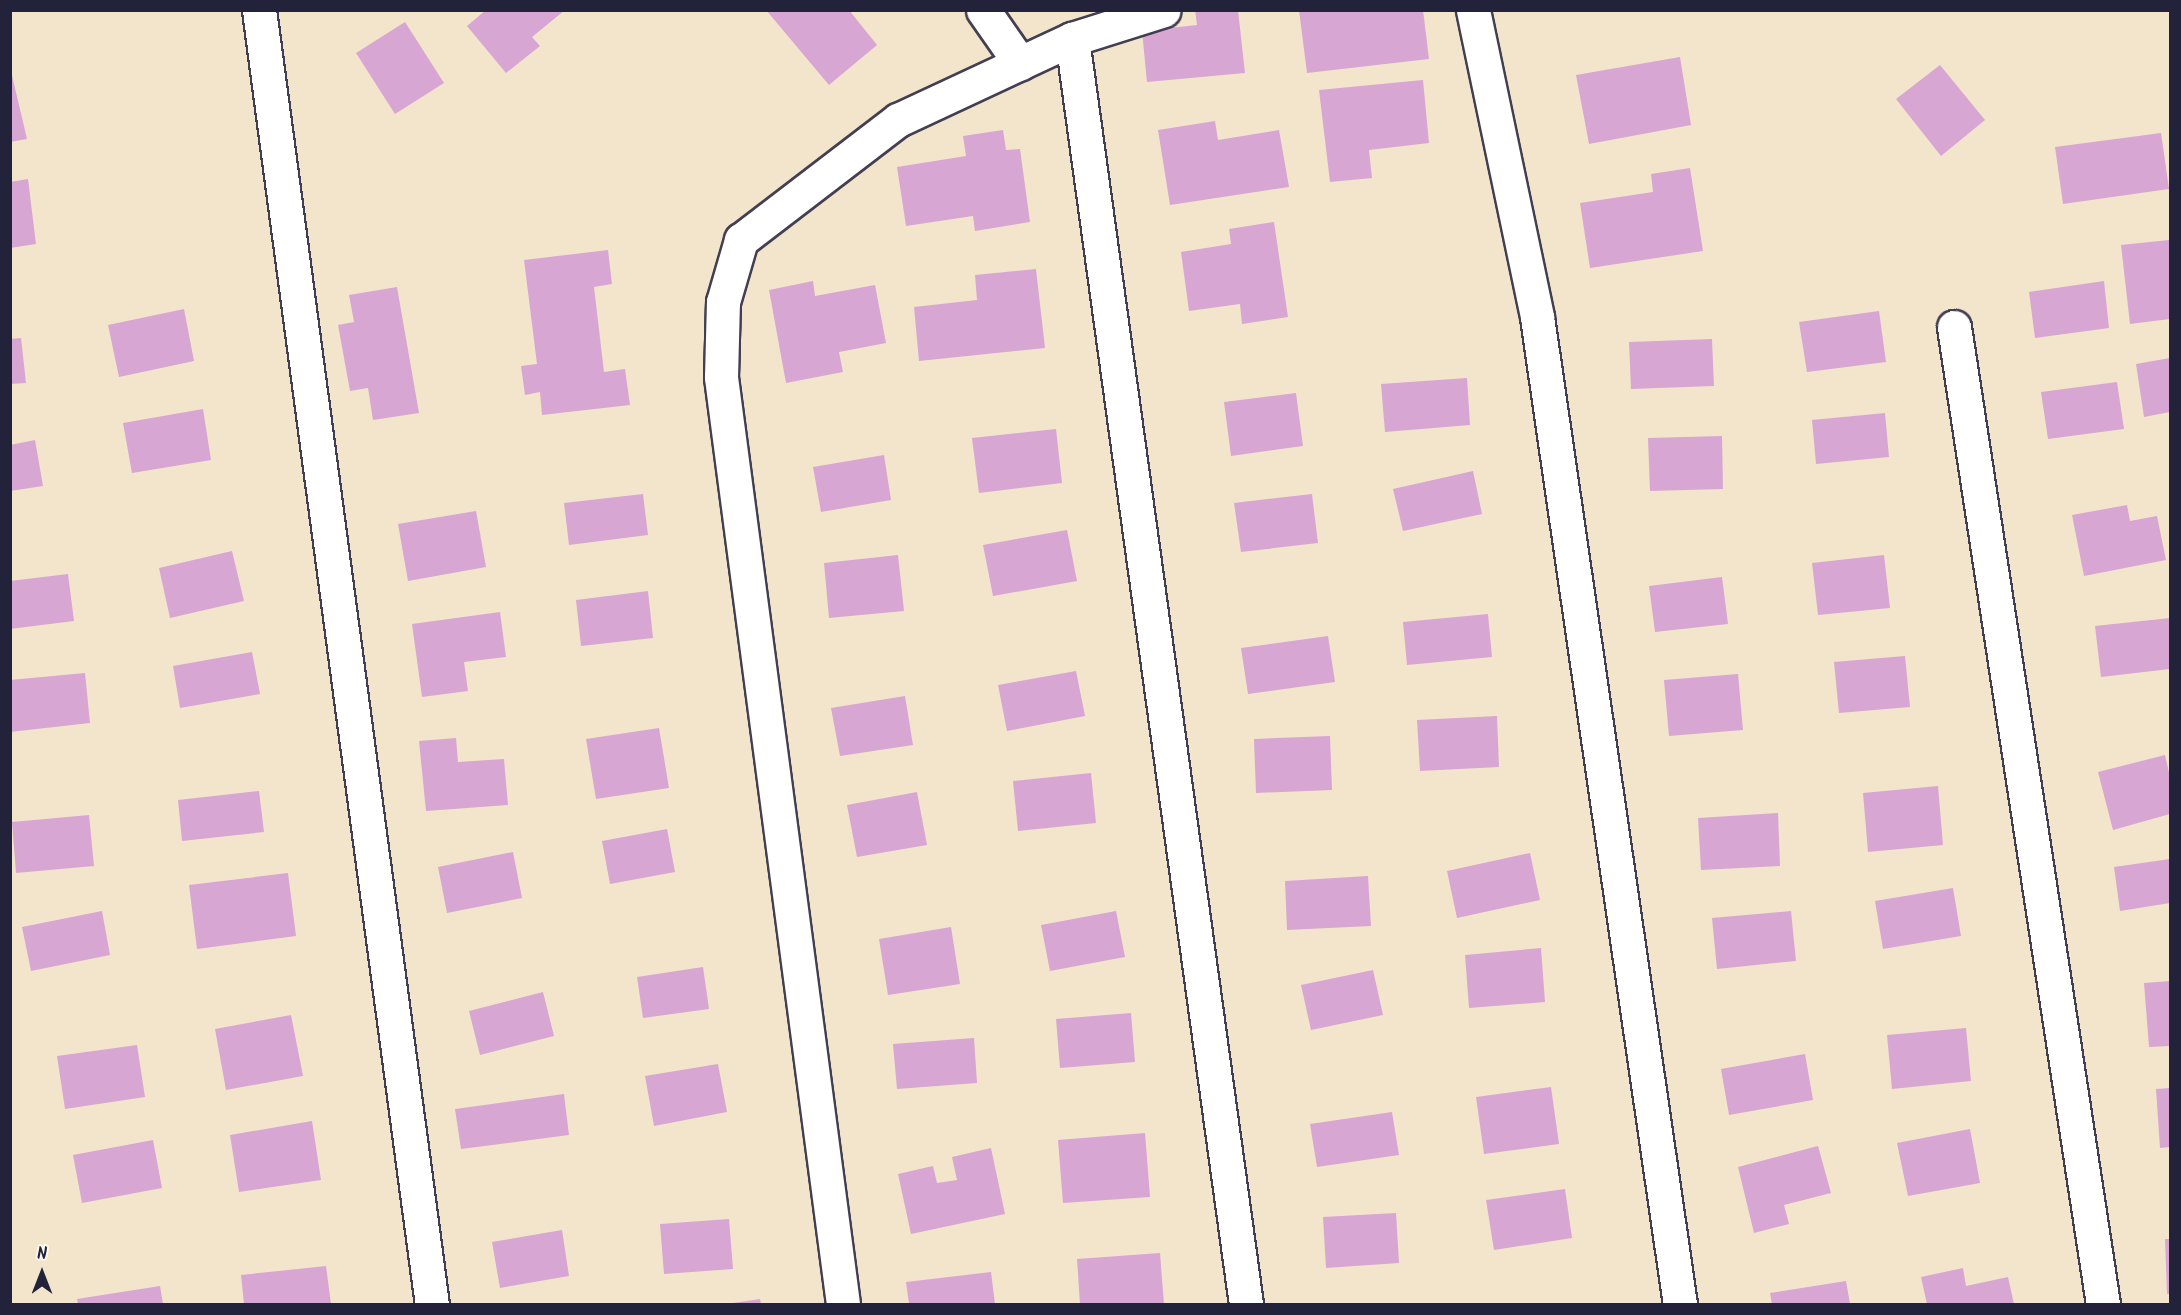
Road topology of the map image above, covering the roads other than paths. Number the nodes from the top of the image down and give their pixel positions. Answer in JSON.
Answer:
{"nodes":[{"id":1,"x":259,"y":10,"type":"edge"},
{"id":2,"x":983,"y":10,"type":"edge"},
{"id":3,"x":1164,"y":10,"type":"edge"},
{"id":4,"x":1473,"y":10,"type":"edge"},
{"id":5,"x":1072,"y":39,"type":"junction"},
{"id":6,"x":1020,"y":63,"type":"junction"},
{"id":7,"x":1954,"y":327,"type":"dead end"},
{"id":8,"x":432,"y":1305,"type":"edge"},
{"id":9,"x":843,"y":1305,"type":"edge"},
{"id":10,"x":1246,"y":1305,"type":"edge"},
{"id":11,"x":1680,"y":1305,"type":"edge"},
{"id":12,"x":2103,"y":1305,"type":"edge"}],
"edges":[{"from":1,"to":8,"type":"street"},
{"from":2,"to":6,"type":"street"},
{"from":3,"to":5,"type":"street"},
{"from":4,"to":11,"type":"street"},
{"from":5,"to":6,"type":"street"},
{"from":5,"to":10,"type":"street"},
{"from":6,"to":9,"type":"street"},
{"from":7,"to":12,"type":"street"}]}
